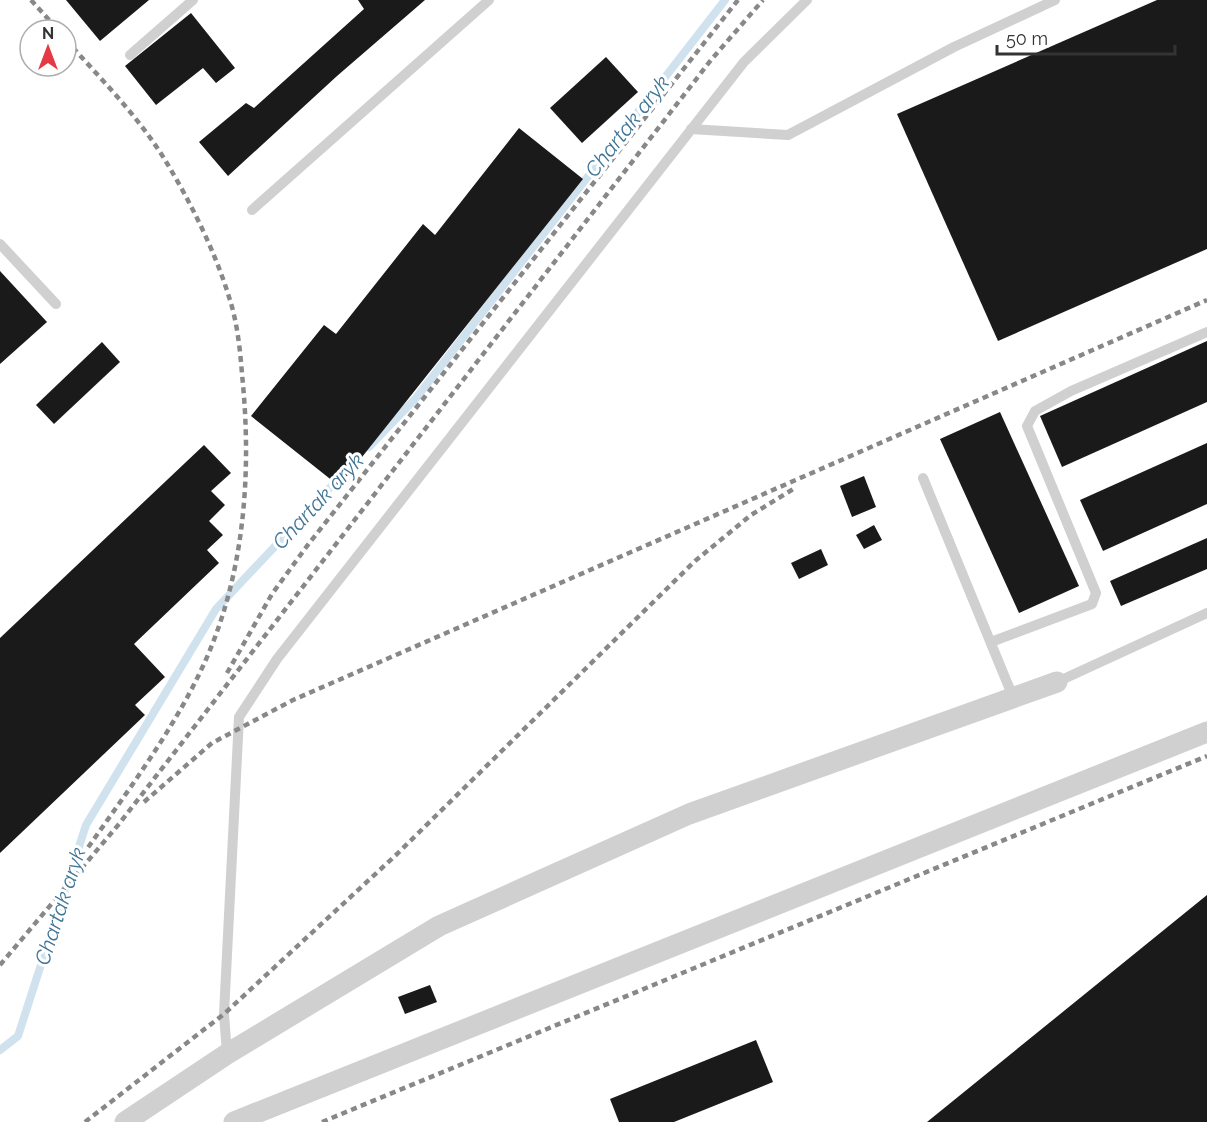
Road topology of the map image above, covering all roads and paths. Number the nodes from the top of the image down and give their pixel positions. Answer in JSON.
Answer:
{"nodes":[{"id":1,"x":193,"y":0,"type":"edge"},
{"id":2,"x":489,"y":0,"type":"edge"},
{"id":3,"x":807,"y":0,"type":"edge"},
{"id":4,"x":1055,"y":0,"type":"edge"},
{"id":5,"x":130,"y":55,"type":"dead end"},
{"id":6,"x":691,"y":129,"type":"junction"},
{"id":7,"x":252,"y":210,"type":"dead end"},
{"id":8,"x":0,"y":244,"type":"edge"},
{"id":9,"x":56,"y":304,"type":"dead end"},
{"id":10,"x":1207,"y":332,"type":"edge"},
{"id":11,"x":923,"y":478,"type":"dead end"},
{"id":12,"x":1207,"y":613,"type":"edge"},
{"id":13,"x":991,"y":642,"type":"junction"},
{"id":14,"x":1057,"y":682,"type":"joint"},
{"id":15,"x":1013,"y":697,"type":"junction"},
{"id":16,"x":1207,"y":732,"type":"edge"},
{"id":17,"x":227,"y":1054,"type":"junction"},
{"id":18,"x":125,"y":1122,"type":"edge"},
{"id":19,"x":234,"y":1122,"type":"edge"}],
"edges":[{"from":1,"to":5,"type":"lane"},
{"from":2,"to":7,"type":"lane"},
{"from":3,"to":6,"type":"lane"},
{"from":4,"to":6,"type":"lane"},
{"from":6,"to":17,"type":"lane"},
{"from":8,"to":9,"type":"lane"},
{"from":10,"to":13,"type":"lane"},
{"from":11,"to":13,"type":"lane"},
{"from":12,"to":14,"type":"lane"},
{"from":13,"to":15,"type":"lane"},
{"from":14,"to":15,"type":"street"},
{"from":15,"to":17,"type":"street"},
{"from":16,"to":19,"type":"street"},
{"from":17,"to":18,"type":"street"}]}
